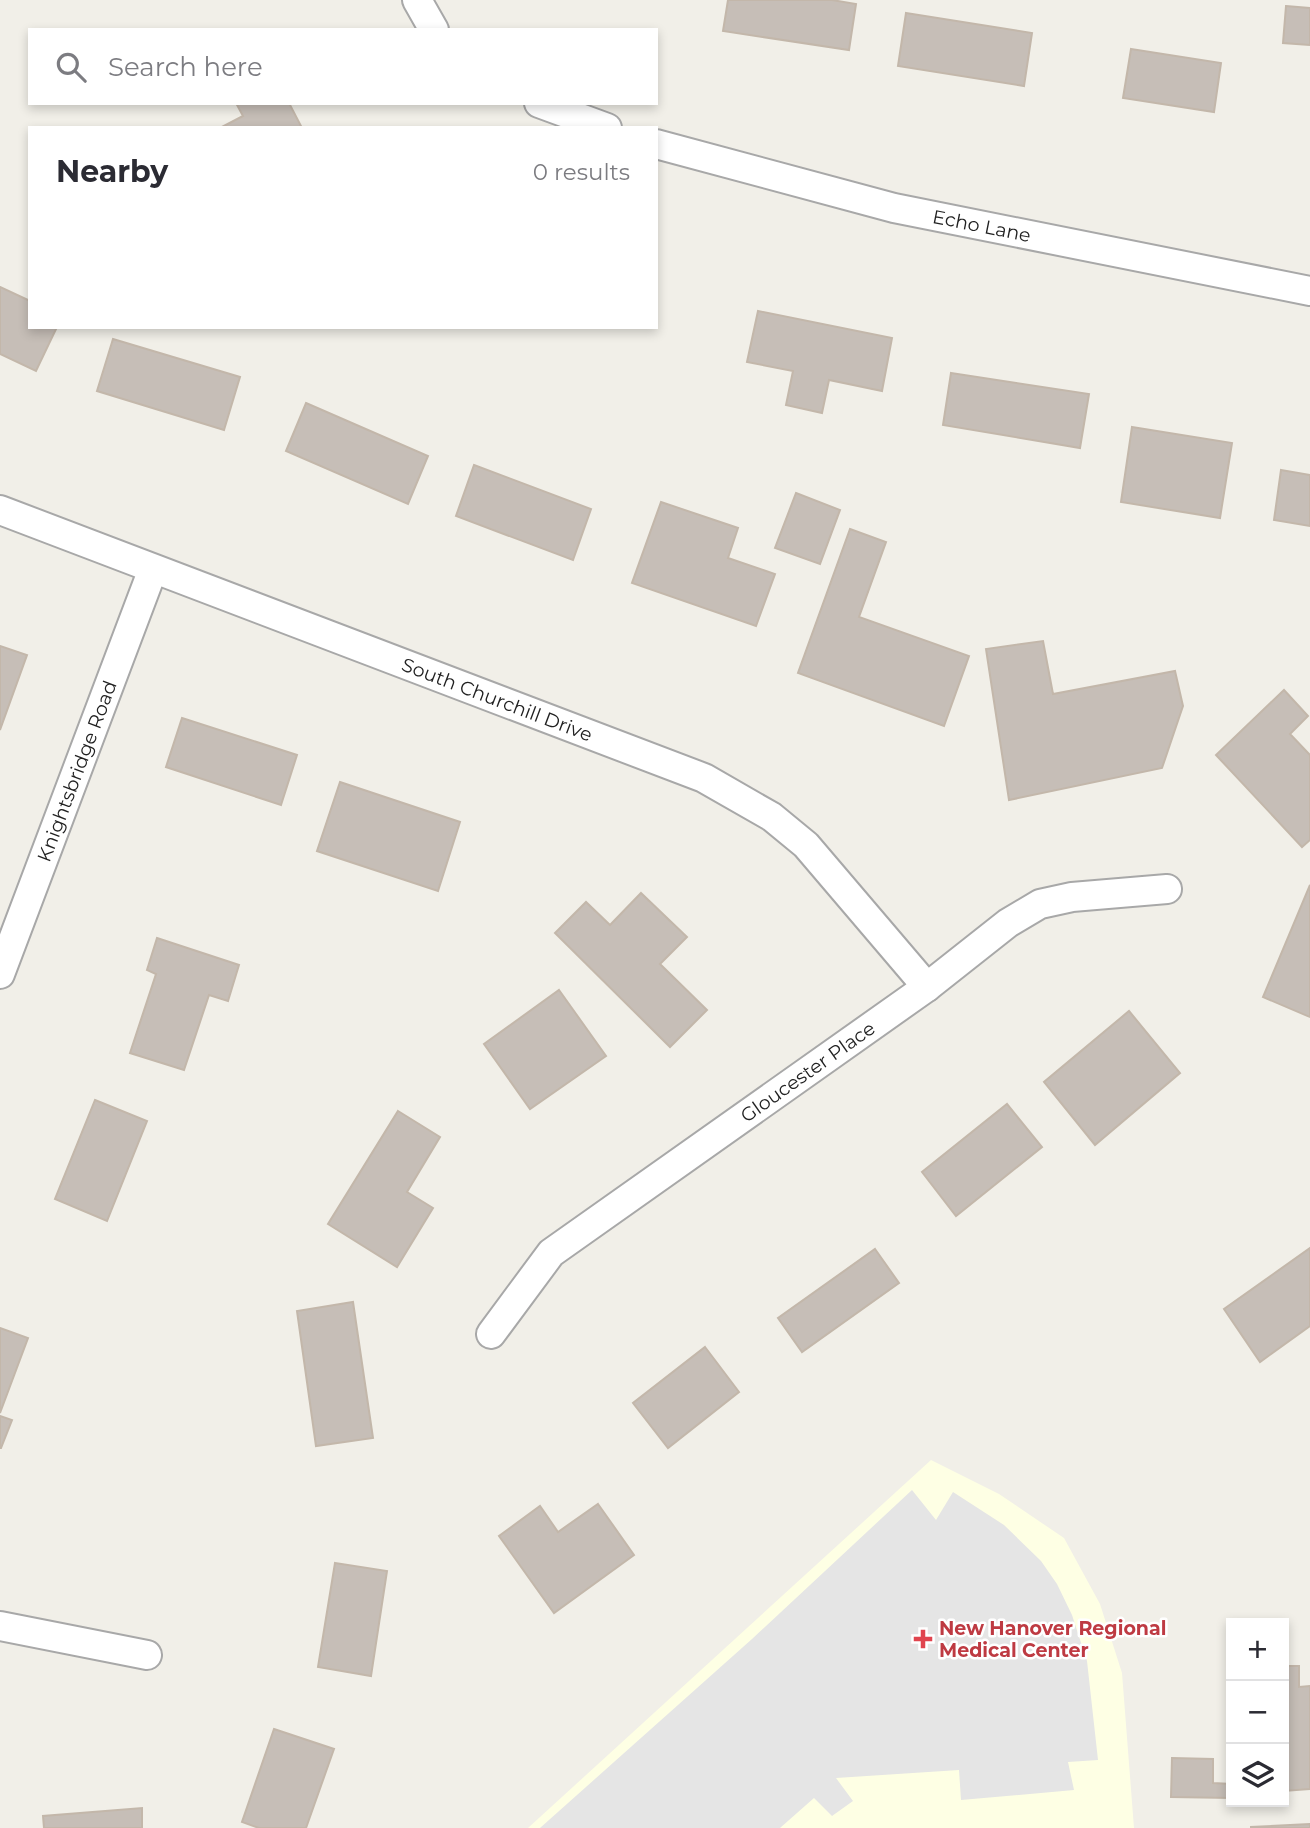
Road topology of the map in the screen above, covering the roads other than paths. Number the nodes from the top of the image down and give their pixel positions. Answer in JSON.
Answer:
{"nodes":[{"id":1,"x":418,"y":0,"type":"edge"},
{"id":2,"x":433,"y":28,"type":"edge"},
{"id":3,"x":544,"y":105,"type":"edge"},
{"id":4,"x":602,"y":126,"type":"edge"},
{"id":5,"x":658,"y":145,"type":"edge"},
{"id":6,"x":1310,"y":291,"type":"edge"},
{"id":7,"x":0,"y":510,"type":"edge"},
{"id":8,"x":153,"y":569,"type":"junction"},
{"id":9,"x":1167,"y":889,"type":"dead end"},
{"id":10,"x":0,"y":974,"type":"edge"},
{"id":11,"x":927,"y":987,"type":"junction"},
{"id":12,"x":491,"y":1334,"type":"dead end"},
{"id":13,"x":0,"y":1626,"type":"edge"},
{"id":14,"x":147,"y":1655,"type":"dead end"}],
"edges":[{"from":1,"to":2,"type":"street"},
{"from":3,"to":4,"type":"street"},
{"from":5,"to":6,"type":"street","name":"Echo Lane"},
{"from":7,"to":8,"type":"street","name":"South Churchill Drive"},
{"from":8,"to":10,"type":"street","name":"Knightsbridge Road"},
{"from":8,"to":11,"type":"street","name":"South Churchill Drive"},
{"from":9,"to":11,"type":"street","name":"Gloucester Place"},
{"from":11,"to":12,"type":"street","name":"Gloucester Place"},
{"from":13,"to":14,"type":"street"}]}
